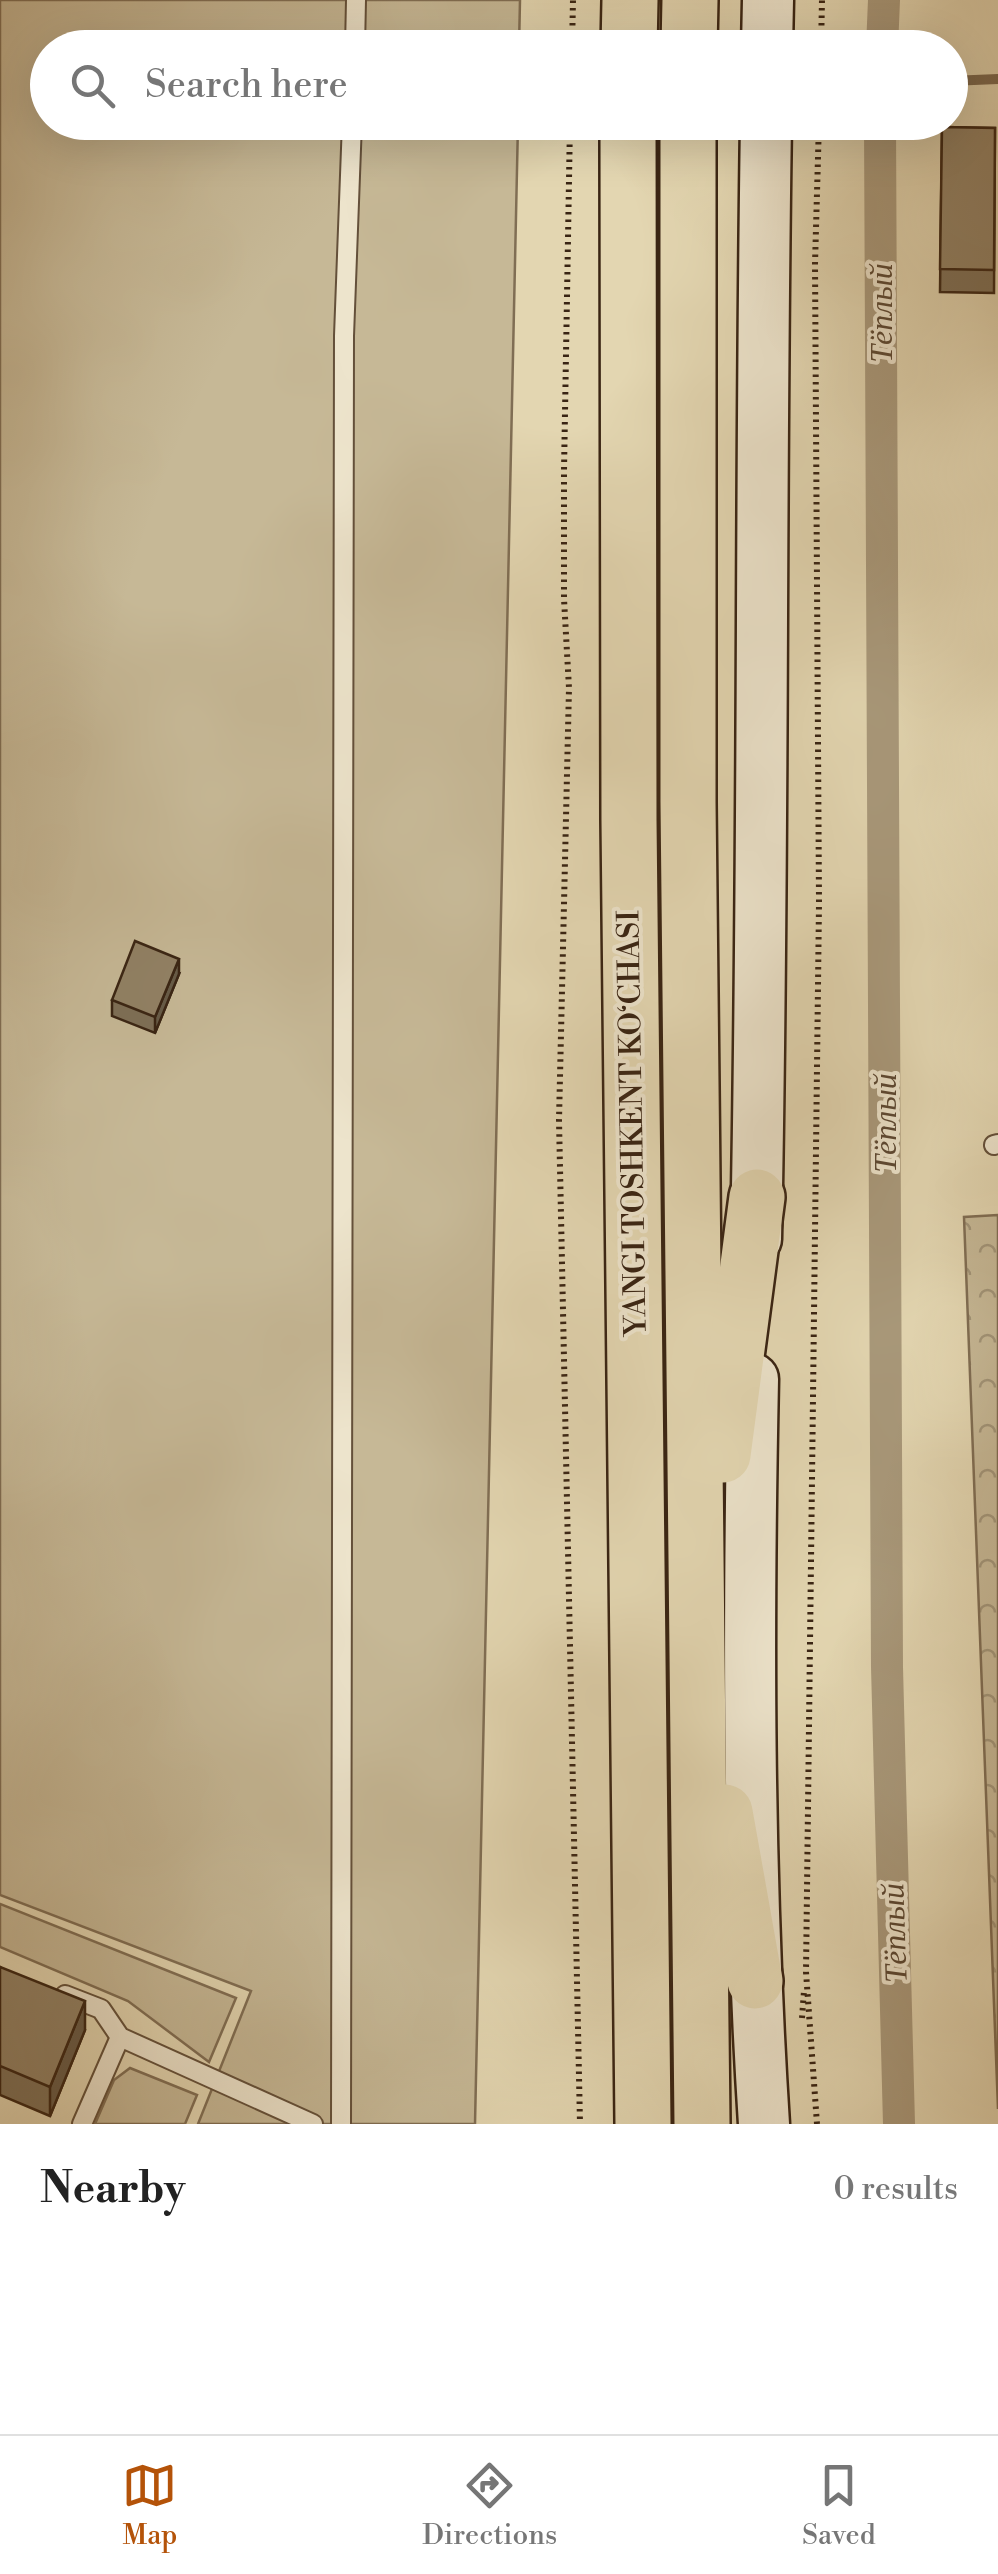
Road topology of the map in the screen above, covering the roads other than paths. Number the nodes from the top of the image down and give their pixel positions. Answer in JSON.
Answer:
{"nodes":[{"id":1,"x":356,"y":0,"type":"edge"},
{"id":2,"x":630,"y":0,"type":"edge"},
{"id":3,"x":690,"y":0,"type":"edge"},
{"id":4,"x":768,"y":0,"type":"edge"},
{"id":5,"x":355,"y":30,"type":"edge"},
{"id":6,"x":630,"y":30,"type":"edge"},
{"id":7,"x":689,"y":30,"type":"edge"},
{"id":8,"x":768,"y":30,"type":"edge"},
{"id":9,"x":351,"y":140,"type":"edge"},
{"id":10,"x":628,"y":140,"type":"edge"},
{"id":11,"x":688,"y":140,"type":"edge"},
{"id":12,"x":766,"y":140,"type":"edge"},
{"id":13,"x":757,"y":1197,"type":"junction"},
{"id":14,"x":697,"y":1656,"type":"junction"},
{"id":15,"x":755,"y":1981,"type":"junction"},
{"id":16,"x":50,"y":1989,"type":"edge"},
{"id":17,"x":120,"y":2037,"type":"junction"},
{"id":18,"x":82,"y":2124,"type":"edge"},
{"id":19,"x":314,"y":2124,"type":"edge"},
{"id":20,"x":341,"y":2124,"type":"edge"},
{"id":21,"x":643,"y":2124,"type":"edge"},
{"id":22,"x":702,"y":2124,"type":"edge"},
{"id":23,"x":764,"y":2124,"type":"edge"}],
"edges":[{"from":1,"to":5,"type":"lane"},
{"from":2,"to":6,"type":"highway"},
{"from":3,"to":7,"type":"highway"},
{"from":4,"to":8,"type":"main road"},
{"from":9,"to":20,"type":"lane"},
{"from":10,"to":21,"type":"highway","name":"YANGI TOSHKENT KO‘CHASI"},
{"from":11,"to":14,"type":"highway","name":"YANGI TOSHKENT KO‘CHASI"},
{"from":12,"to":13,"type":"main road"},
{"from":13,"to":14,"type":"highway"},
{"from":13,"to":15,"type":"main road"},
{"from":14,"to":15,"type":"highway"},
{"from":14,"to":22,"type":"highway","name":"YANGI TOSHKENT KO‘CHASI"},
{"from":15,"to":23,"type":"main road"},
{"from":16,"to":17,"type":"lane"},
{"from":17,"to":18,"type":"lane"},
{"from":17,"to":19,"type":"lane"}]}
